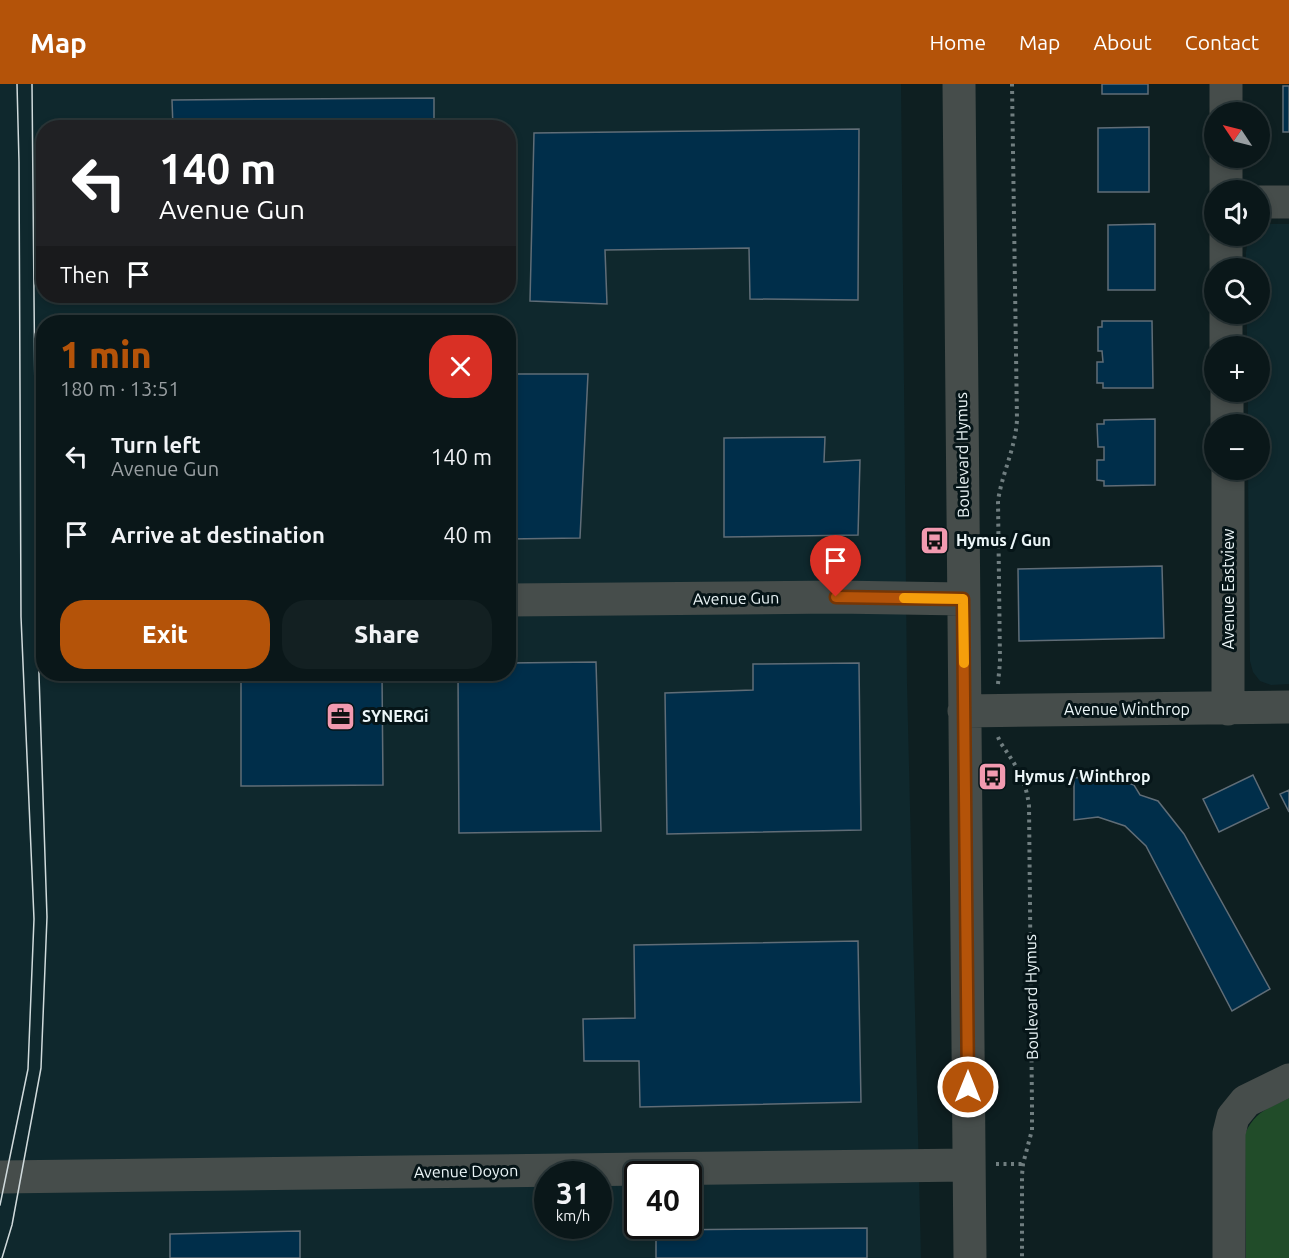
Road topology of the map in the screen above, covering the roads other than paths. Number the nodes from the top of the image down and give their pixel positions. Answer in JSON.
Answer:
{"nodes":[{"id":1,"x":959,"y":84,"type":"edge"},
{"id":2,"x":1226,"y":84,"type":"edge"},
{"id":3,"x":1226,"y":102,"type":"edge"},
{"id":4,"x":1270,"y":202,"type":"edge"},
{"id":5,"x":1289,"y":202,"type":"edge"},
{"id":6,"x":1227,"y":480,"type":"edge"},
{"id":7,"x":963,"y":599,"type":"junction"},
{"id":8,"x":516,"y":600,"type":"edge"},
{"id":9,"x":1289,"y":707,"type":"edge"},
{"id":10,"x":1228,"y":709,"type":"junction"},
{"id":11,"x":964,"y":711,"type":"junction"},
{"id":12,"x":1289,"y":1080,"type":"edge"},
{"id":13,"x":982,"y":1164,"type":"junction"},
{"id":14,"x":0,"y":1177,"type":"edge"},
{"id":15,"x":970,"y":1258,"type":"edge"},
{"id":16,"x":1229,"y":1258,"type":"edge"}],
"edges":[{"from":1,"to":7,"type":"street","name":"Boulevard Hymus"},
{"from":2,"to":3,"type":"street"},
{"from":4,"to":5,"type":"street"},
{"from":6,"to":10,"type":"street","name":"Avenue Eastview"},
{"from":7,"to":8,"type":"street","name":"Avenue Gun"},
{"from":7,"to":11,"type":"street","name":"Boulevard Hymus"},
{"from":9,"to":10,"type":"street","name":"Avenue Winthrop"},
{"from":10,"to":11,"type":"street","name":"Avenue Winthrop"},
{"from":11,"to":13,"type":"street","name":"Boulevard Hymus"},
{"from":12,"to":16,"type":"street"},
{"from":13,"to":14,"type":"street","name":"Avenue Doyon"},
{"from":13,"to":15,"type":"street","name":"Boulevard Hymus"}]}
